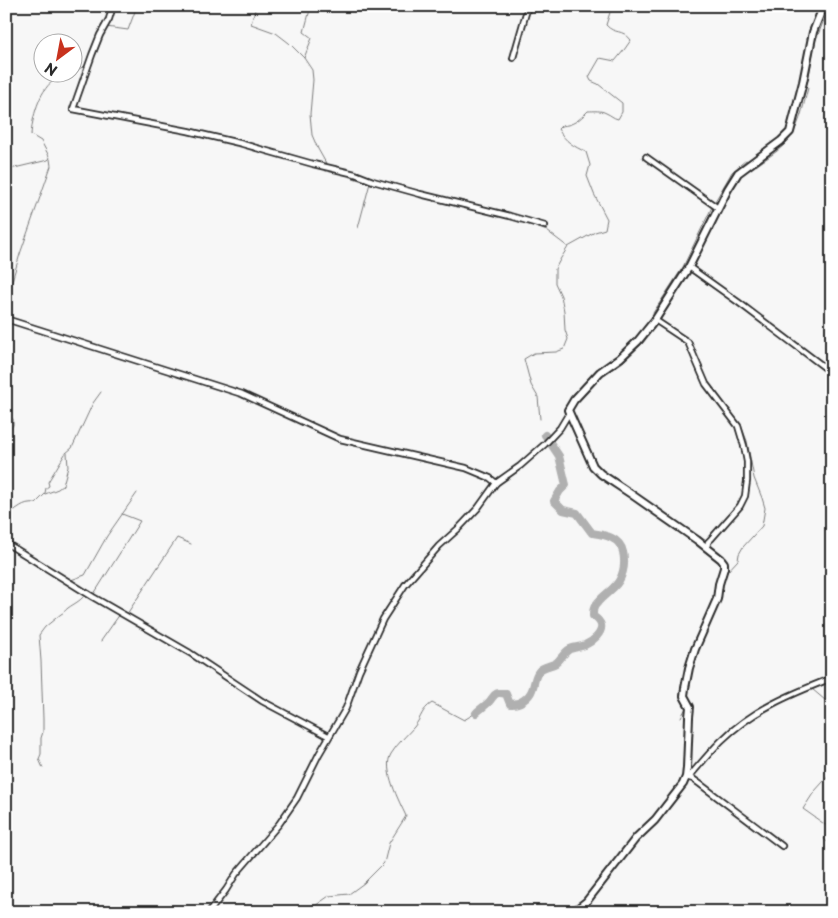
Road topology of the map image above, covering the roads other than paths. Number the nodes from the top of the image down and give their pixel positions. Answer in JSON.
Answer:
{"nodes":[{"id":1,"x":113,"y":6,"type":"edge"},
{"id":2,"x":528,"y":6,"type":"edge"},
{"id":3,"x":825,"y":6,"type":"edge"},
{"id":4,"x":513,"y":58,"type":"dead end"},
{"id":5,"x":646,"y":157,"type":"dead end"},
{"id":6,"x":718,"y":208,"type":"junction"},
{"id":7,"x":545,"y":226,"type":"dead end"},
{"id":8,"x":688,"y":268,"type":"junction"},
{"id":9,"x":6,"y":319,"type":"edge"},
{"id":10,"x":655,"y":320,"type":"junction"},
{"id":11,"x":832,"y":373,"type":"edge"},
{"id":12,"x":569,"y":413,"type":"junction"},
{"id":13,"x":496,"y":483,"type":"junction"},
{"id":14,"x":6,"y":543,"type":"edge"},
{"id":15,"x":708,"y":548,"type":"junction"},
{"id":16,"x":832,"y":678,"type":"edge"},
{"id":17,"x":328,"y":736,"type":"junction"},
{"id":18,"x":686,"y":778,"type":"junction"},
{"id":19,"x":782,"y":846,"type":"dead end"},
{"id":20,"x":209,"y":912,"type":"edge"},
{"id":21,"x":573,"y":912,"type":"edge"}],
"edges":[{"from":1,"to":7,"type":"street"},
{"from":2,"to":4,"type":"street"},
{"from":3,"to":6,"type":"main road"},
{"from":5,"to":6,"type":"street"},
{"from":6,"to":8,"type":"main road"},
{"from":8,"to":10,"type":"main road"},
{"from":8,"to":11,"type":"street"},
{"from":9,"to":13,"type":"street"},
{"from":10,"to":12,"type":"main road"},
{"from":10,"to":15,"type":"street"},
{"from":12,"to":13,"type":"street"},
{"from":12,"to":15,"type":"main road"},
{"from":13,"to":17,"type":"street"},
{"from":14,"to":17,"type":"street"},
{"from":15,"to":18,"type":"main road"},
{"from":16,"to":18,"type":"street"},
{"from":17,"to":20,"type":"street"},
{"from":18,"to":19,"type":"street"},
{"from":18,"to":21,"type":"main road"}]}
